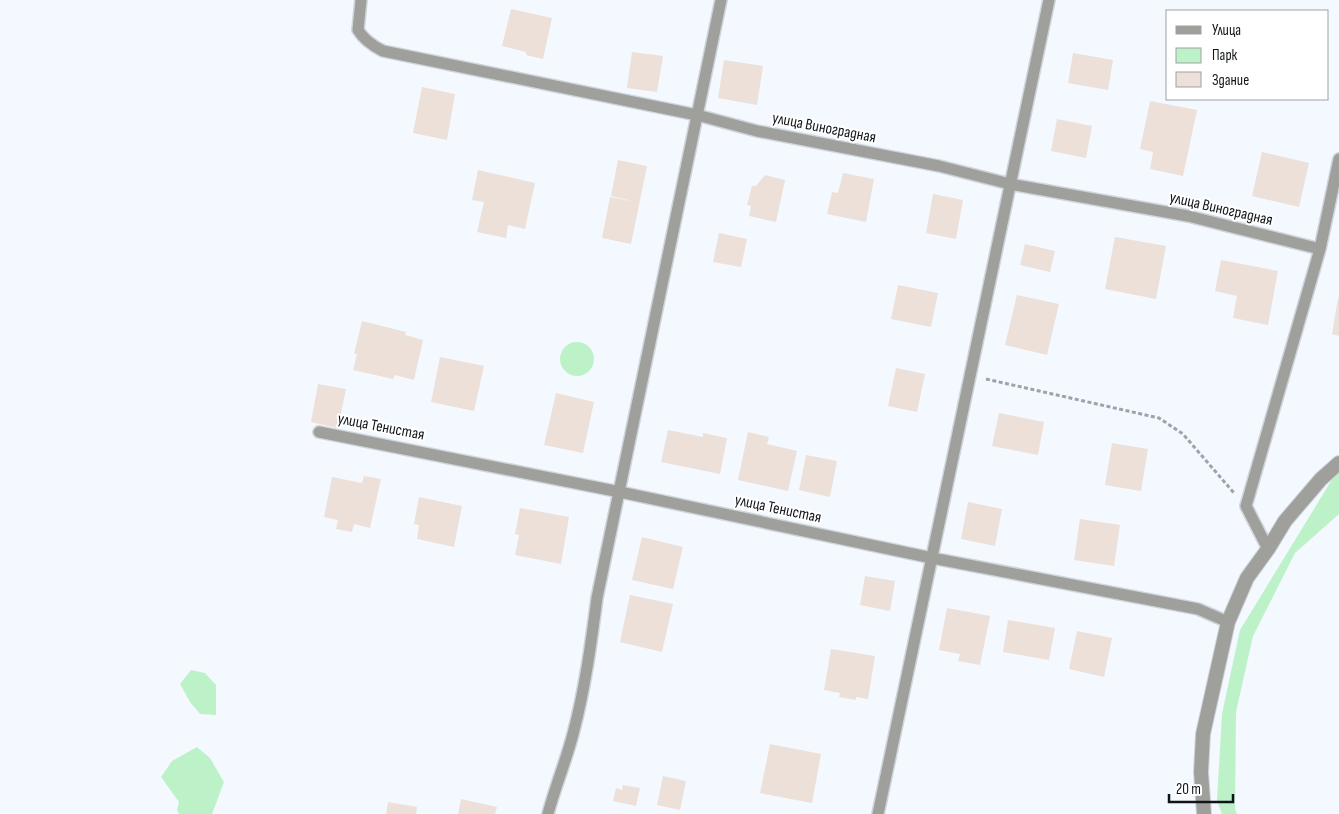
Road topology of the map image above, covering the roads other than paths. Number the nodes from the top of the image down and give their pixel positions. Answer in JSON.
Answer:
{"nodes":[{"id":1,"x":361,"y":0,"type":"edge"},
{"id":2,"x":721,"y":0,"type":"edge"},
{"id":3,"x":1049,"y":0,"type":"edge"},
{"id":4,"x":697,"y":115,"type":"junction"},
{"id":5,"x":1339,"y":159,"type":"edge"},
{"id":6,"x":1010,"y":184,"type":"junction"},
{"id":7,"x":1320,"y":249,"type":"junction"},
{"id":8,"x":319,"y":432,"type":"dead end"},
{"id":9,"x":1339,"y":463,"type":"edge"},
{"id":10,"x":620,"y":492,"type":"junction"},
{"id":11,"x":1268,"y":549,"type":"junction"},
{"id":12,"x":932,"y":558,"type":"junction"},
{"id":13,"x":1228,"y":622,"type":"junction"},
{"id":14,"x":548,"y":814,"type":"edge"},
{"id":15,"x":878,"y":814,"type":"edge"},
{"id":16,"x":1204,"y":814,"type":"edge"}],
"edges":[{"from":1,"to":4,"type":"lane","name":"улица Виноградная"},
{"from":2,"to":4,"type":"lane"},
{"from":3,"to":6,"type":"lane"},
{"from":4,"to":6,"type":"lane","name":"улица Виноградная"},
{"from":4,"to":10,"type":"lane"},
{"from":5,"to":7,"type":"lane"},
{"from":6,"to":7,"type":"lane","name":"улица Виноградная"},
{"from":6,"to":12,"type":"lane"},
{"from":7,"to":11,"type":"lane"},
{"from":8,"to":10,"type":"lane","name":"улица Тенистая"},
{"from":9,"to":11,"type":"street"},
{"from":10,"to":12,"type":"lane","name":"улица Тенистая"},
{"from":10,"to":14,"type":"lane"},
{"from":11,"to":13,"type":"street"},
{"from":12,"to":13,"type":"lane","name":"улица Тенистая"},
{"from":12,"to":15,"type":"lane"},
{"from":13,"to":16,"type":"street"}]}
